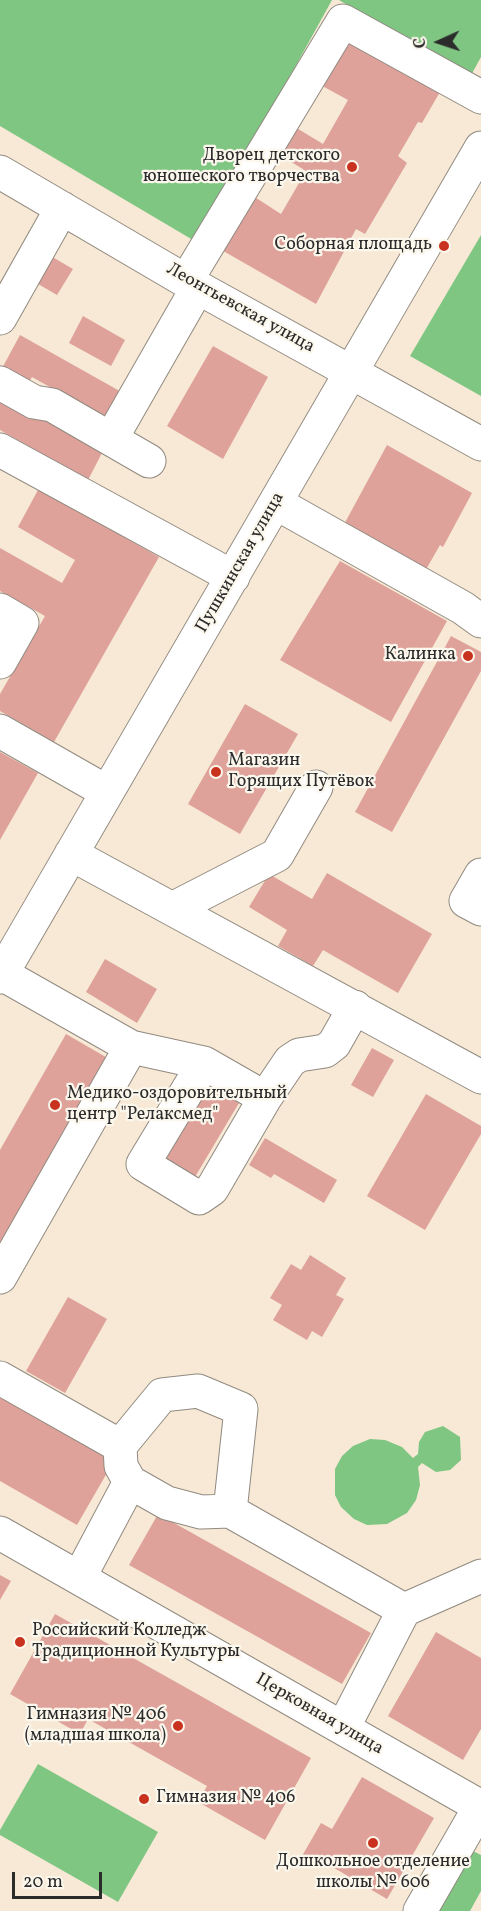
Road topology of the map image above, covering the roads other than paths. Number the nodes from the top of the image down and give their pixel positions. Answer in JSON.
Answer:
{"nodes":[{"id":1,"x":481,"y":98,"type":"edge"},
{"id":2,"x":481,"y":148,"type":"edge"},
{"id":3,"x":0,"y":172,"type":"edge"},
{"id":4,"x":62,"y":208,"type":"junction"},
{"id":5,"x":192,"y":284,"type":"junction"},
{"id":6,"x":0,"y":318,"type":"edge"},
{"id":7,"x":353,"y":371,"type":"junction"},
{"id":8,"x":0,"y":383,"type":"edge"},
{"id":9,"x":111,"y":439,"type":"junction"},
{"id":10,"x":481,"y":444,"type":"edge"},
{"id":11,"x":0,"y":450,"type":"edge"},
{"id":12,"x":149,"y":461,"type":"dead end"},
{"id":13,"x":276,"y":503,"type":"junction"},
{"id":14,"x":232,"y":577,"type":"junction"},
{"id":15,"x":0,"y":610,"type":"edge"},
{"id":16,"x":481,"y":621,"type":"edge"},
{"id":17,"x":0,"y":662,"type":"edge"},
{"id":18,"x":0,"y":731,"type":"edge"},
{"id":19,"x":316,"y":787,"type":"dead end"},
{"id":20,"x":107,"y":792,"type":"junction"},
{"id":21,"x":71,"y":854,"type":"junction"},
{"id":22,"x":481,"y":875,"type":"edge"},
{"id":23,"x":174,"y":908,"type":"junction"},
{"id":24,"x":481,"y":909,"type":"edge"},
{"id":25,"x":5,"y":960,"type":"edge"},
{"id":26,"x":355,"y":1007,"type":"junction"},
{"id":27,"x":131,"y":1047,"type":"junction"},
{"id":28,"x":204,"y":1063,"type":"junction"},
{"id":29,"x":481,"y":1077,"type":"edge"},
{"id":30,"x":265,"y":1098,"type":"junction"},
{"id":31,"x":0,"y":1277,"type":"edge"},
{"id":32,"x":0,"y":1378,"type":"edge"},
{"id":33,"x":120,"y":1446,"type":"junction"},
{"id":34,"x":130,"y":1482,"type":"junction"},
{"id":35,"x":230,"y":1511,"type":"junction"},
{"id":36,"x":0,"y":1533,"type":"edge"},
{"id":37,"x":481,"y":1576,"type":"edge"},
{"id":38,"x":79,"y":1578,"type":"junction"},
{"id":39,"x":404,"y":1610,"type":"junction"},
{"id":40,"x":343,"y":1728,"type":"junction"},
{"id":41,"x":481,"y":1806,"type":"edge"},
{"id":42,"x":420,"y":1911,"type":"edge"}],
"edges":[{"from":1,"to":5,"type":"street"},
{"from":2,"to":7,"type":"street","name":"Пушкинская улица"},
{"from":3,"to":4,"type":"street","name":"Леонтьевская улица"},
{"from":4,"to":5,"type":"street","name":"Леонтьевская улица"},
{"from":4,"to":6,"type":"street"},
{"from":5,"to":7,"type":"street","name":"Леонтьевская улица"},
{"from":5,"to":9,"type":"street"},
{"from":7,"to":10,"type":"street","name":"Леонтьевская улица"},
{"from":7,"to":13,"type":"street","name":"Пушкинская улица"},
{"from":8,"to":9,"type":"street"},
{"from":9,"to":12,"type":"street"},
{"from":11,"to":14,"type":"street"},
{"from":13,"to":14,"type":"street","name":"Пушкинская улица"},
{"from":13,"to":16,"type":"street"},
{"from":14,"to":20,"type":"street","name":"Пушкинская улица"},
{"from":15,"to":17,"type":"street"},
{"from":18,"to":20,"type":"street"},
{"from":19,"to":23,"type":"street"},
{"from":20,"to":21,"type":"street","name":"Пушкинская улица"},
{"from":21,"to":23,"type":"street"},
{"from":21,"to":25,"type":"street","name":"Пушкинская улица"},
{"from":22,"to":24,"type":"street"},
{"from":23,"to":26,"type":"street"},
{"from":25,"to":27,"type":"street"},
{"from":26,"to":29,"type":"street"},
{"from":26,"to":30,"type":"street"},
{"from":27,"to":28,"type":"street"},
{"from":27,"to":31,"type":"street"},
{"from":28,"to":30,"type":"street"},
{"from":28,"to":30,"type":"street"},
{"from":32,"to":33,"type":"street"},
{"from":33,"to":34,"type":"street"},
{"from":33,"to":35,"type":"street"},
{"from":34,"to":35,"type":"street"},
{"from":34,"to":38,"type":"street"},
{"from":35,"to":39,"type":"street"},
{"from":36,"to":38,"type":"street","name":"Церковная улица"},
{"from":37,"to":39,"type":"street"},
{"from":38,"to":40,"type":"street","name":"Церковная улица"},
{"from":39,"to":40,"type":"street"},
{"from":40,"to":41,"type":"street","name":"Церковная улица"},
{"from":41,"to":42,"type":"street"}]}
